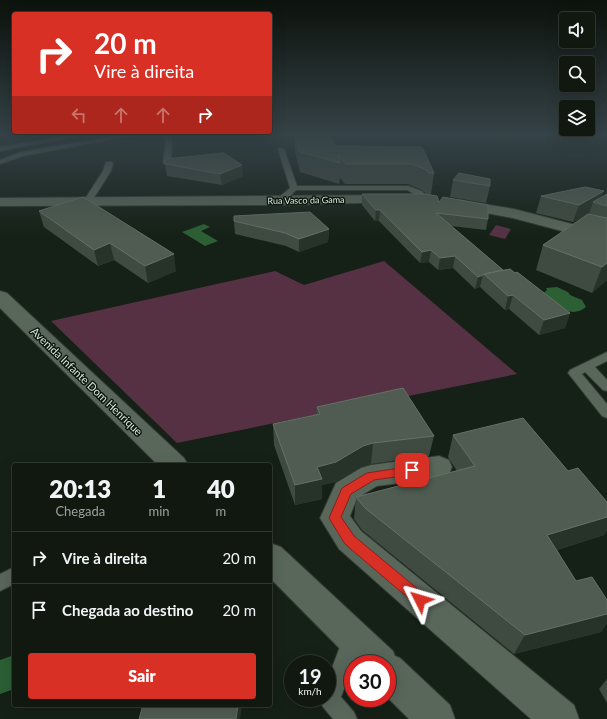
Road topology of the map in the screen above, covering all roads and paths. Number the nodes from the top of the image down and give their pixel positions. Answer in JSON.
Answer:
{"nodes":[{"id":1,"x":108,"y":169,"type":"edge"},
{"id":2,"x":288,"y":169,"type":"edge"},
{"id":3,"x":294,"y":188,"type":"junction"},
{"id":4,"x":424,"y":199,"type":"junction"},
{"id":5,"x":280,"y":201,"type":"junction"},
{"id":6,"x":0,"y":202,"type":"edge"},
{"id":7,"x":26,"y":202,"type":"junction"},
{"id":8,"x":86,"y":202,"type":"junction"},
{"id":9,"x":0,"y":206,"type":"edge"},
{"id":10,"x":607,"y":238,"type":"edge"},
{"id":11,"x":0,"y":297,"type":"edge"},
{"id":12,"x":607,"y":356,"type":"edge"},
{"id":13,"x":587,"y":366,"type":"junction"},
{"id":14,"x":607,"y":387,"type":"edge"},
{"id":15,"x":607,"y":413,"type":"edge"},
{"id":16,"x":173,"y":463,"type":"edge"},
{"id":17,"x":439,"y":467,"type":"dead end"},
{"id":18,"x":272,"y":559,"type":"edge"},
{"id":19,"x":12,"y":576,"type":"edge"},
{"id":20,"x":0,"y":583,"type":"edge"},
{"id":21,"x":353,"y":637,"type":"junction"},
{"id":22,"x":371,"y":655,"type":"edge"},
{"id":23,"x":396,"y":680,"type":"edge"},
{"id":24,"x":347,"y":719,"type":"edge"},
{"id":25,"x":436,"y":719,"type":"edge"},
{"id":26,"x":560,"y":719,"type":"edge"}],
"edges":[{"from":1,"to":8,"type":"lane"},
{"from":2,"to":3,"type":"lane"},
{"from":3,"to":4,"type":"lane"},
{"from":3,"to":5,"type":"lane"},
{"from":4,"to":5,"type":"street","name":"Rua Vasco da Gama"},
{"from":4,"to":10,"type":"street","name":"Rua Vasco da Gama"},
{"from":5,"to":8,"type":"street","name":"Rua Vasco da Gama"},
{"from":6,"to":7,"type":"street","name":"Rua Vasco da Gama"},
{"from":7,"to":8,"type":"street","name":"Rua Vasco da Gama"},
{"from":7,"to":9,"type":"street"},
{"from":11,"to":16,"type":"street","name":"Avenida Infante Dom Henrique"},
{"from":12,"to":13,"type":"lane"},
{"from":13,"to":14,"type":"lane"},
{"from":13,"to":15,"type":"lane"},
{"from":17,"to":26,"type":"street"},
{"from":18,"to":21,"type":"street"},
{"from":19,"to":20,"type":"lane"},
{"from":21,"to":22,"type":"street"},
{"from":21,"to":24,"type":"lane"},
{"from":23,"to":25,"type":"street"}]}
